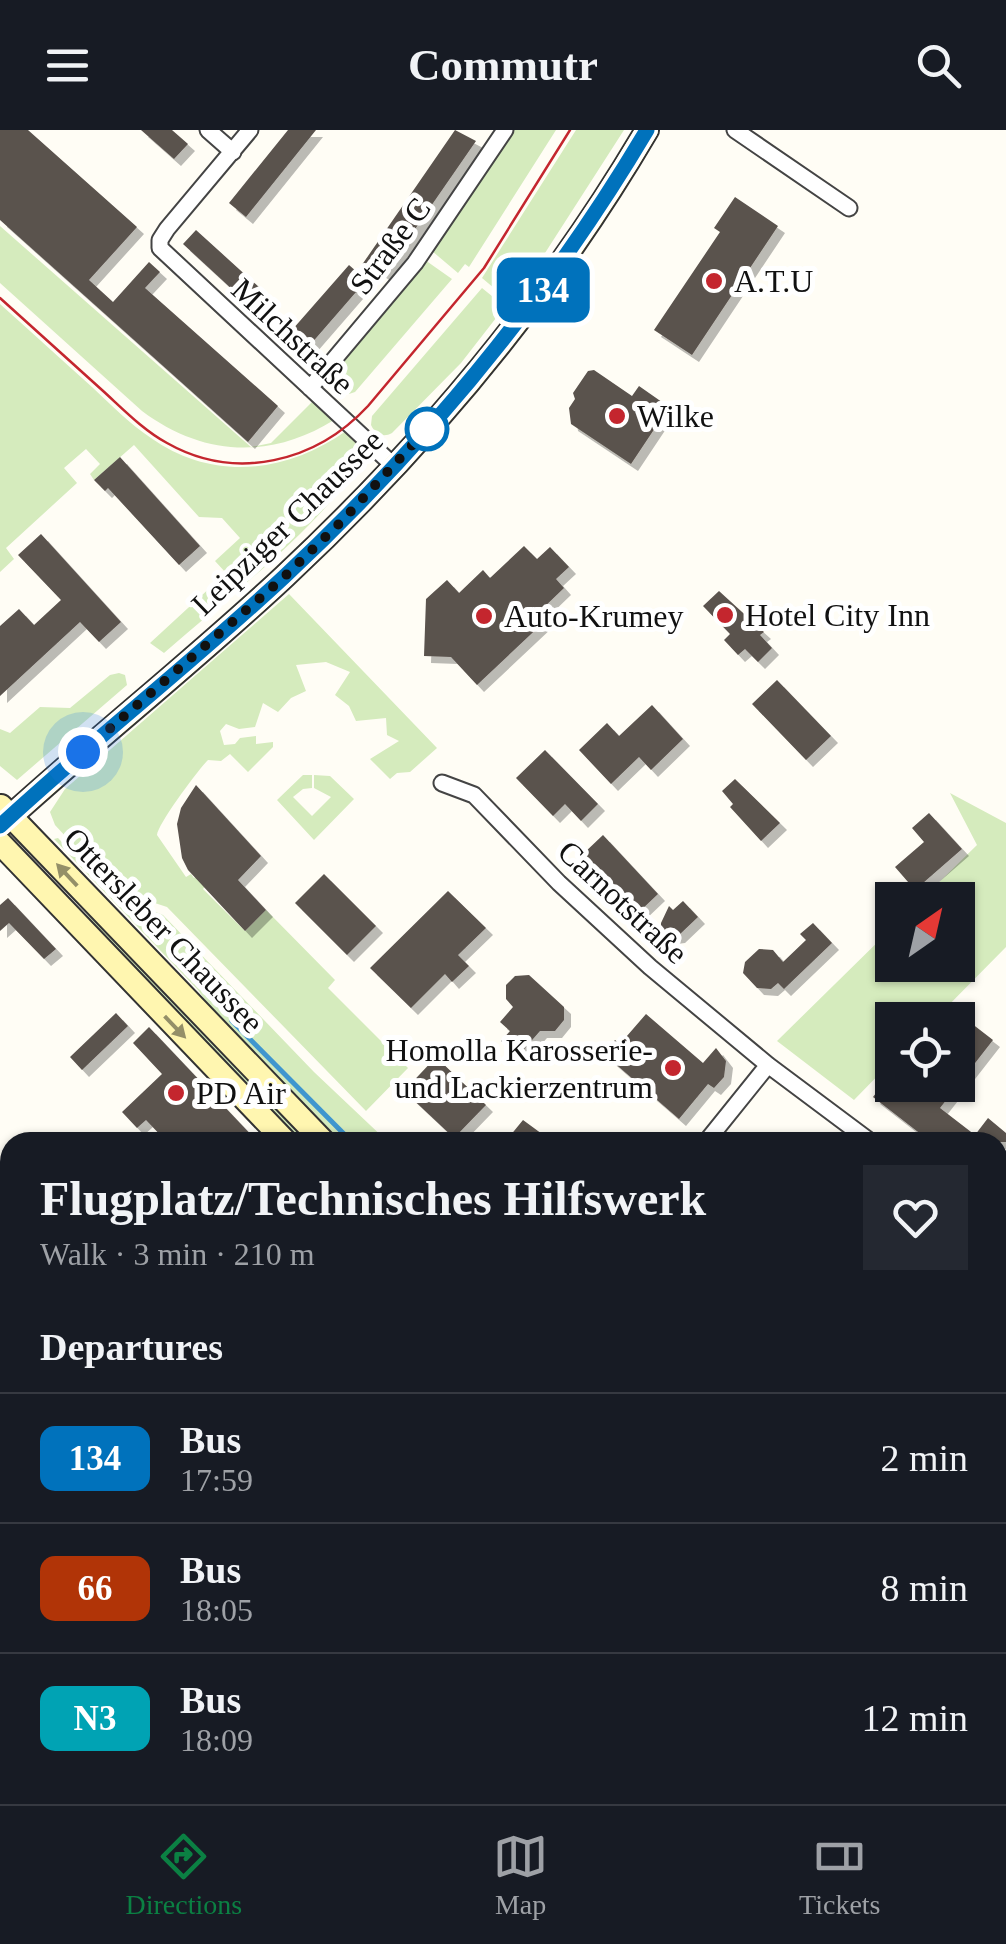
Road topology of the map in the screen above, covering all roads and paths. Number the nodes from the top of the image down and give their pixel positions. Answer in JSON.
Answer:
{"nodes":[{"id":1,"x":208,"y":130,"type":"edge"},
{"id":2,"x":250,"y":130,"type":"edge"},
{"id":3,"x":505,"y":130,"type":"edge"},
{"id":4,"x":647,"y":130,"type":"edge"},
{"id":5,"x":735,"y":130,"type":"edge"},
{"id":6,"x":755,"y":136,"type":"edge"},
{"id":7,"x":233,"y":152,"type":"junction"},
{"id":8,"x":848,"y":208,"type":"dead end"},
{"id":9,"x":310,"y":388,"type":"junction"},
{"id":10,"x":394,"y":466,"type":"junction"},
{"id":11,"x":442,"y":783,"type":"dead end"},
{"id":12,"x":4,"y":816,"type":"edge"},
{"id":13,"x":0,"y":843,"type":"edge"},
{"id":14,"x":768,"y":1065,"type":"junction"},
{"id":15,"x":276,"y":1132,"type":"edge"},
{"id":16,"x":314,"y":1132,"type":"edge"},
{"id":17,"x":714,"y":1132,"type":"edge"},
{"id":18,"x":857,"y":1132,"type":"edge"}],
"edges":[{"from":1,"to":7,"type":"street"},
{"from":2,"to":7,"type":"street"},
{"from":3,"to":9,"type":"street","name":"Straße C"},
{"from":4,"to":10,"type":"main road","name":"Leipziger Chaussee"},
{"from":5,"to":6,"type":"street"},
{"from":6,"to":8,"type":"street"},
{"from":7,"to":9,"type":"street","name":"Milchstraße"},
{"from":9,"to":10,"type":"street","name":"Milchstraße"},
{"from":10,"to":12,"type":"main road","name":"Leipziger Chaussee"},
{"from":11,"to":14,"type":"street","name":"Carnotstraße"},
{"from":16,"to":12,"type":"main road","name":"Ottersleber Chaussee","one_way":true},
{"from":13,"to":15,"type":"main road","name":"Ottersleber Chaussee","one_way":true},
{"from":14,"to":17,"type":"street"},
{"from":14,"to":18,"type":"street","name":"Carnotstraße"}]}
